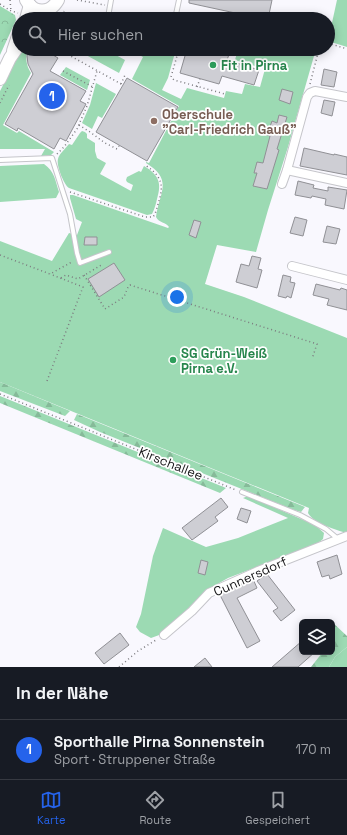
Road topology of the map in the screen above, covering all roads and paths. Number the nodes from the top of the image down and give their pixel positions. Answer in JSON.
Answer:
{"nodes":[{"id":1,"x":10,"y":0,"type":"edge"},
{"id":2,"x":58,"y":0,"type":"edge"},
{"id":3,"x":77,"y":0,"type":"edge"},
{"id":4,"x":111,"y":0,"type":"edge"},
{"id":5,"x":179,"y":0,"type":"edge"},
{"id":6,"x":0,"y":4,"type":"edge"},
{"id":7,"x":110,"y":5,"type":"junction"},
{"id":8,"x":32,"y":8,"type":"edge"},
{"id":9,"x":11,"y":10,"type":"junction"},
{"id":10,"x":14,"y":12,"type":"edge"},
{"id":11,"x":109,"y":12,"type":"edge"},
{"id":12,"x":176,"y":12,"type":"edge"},
{"id":13,"x":335,"y":45,"type":"edge"},
{"id":14,"x":347,"y":49,"type":"edge"},
{"id":15,"x":12,"y":52,"type":"edge"},
{"id":16,"x":12,"y":55,"type":"edge"},
{"id":17,"x":71,"y":56,"type":"edge"},
{"id":18,"x":178,"y":56,"type":"edge"},
{"id":19,"x":317,"y":56,"type":"edge"},
{"id":20,"x":10,"y":58,"type":"junction"},
{"id":21,"x":63,"y":71,"type":"dead end"},
{"id":22,"x":97,"y":71,"type":"junction"},
{"id":23,"x":126,"y":75,"type":"dead end"},
{"id":24,"x":0,"y":79,"type":"edge"},
{"id":25,"x":200,"y":79,"type":"dead end"},
{"id":26,"x":93,"y":87,"type":"junction"},
{"id":27,"x":197,"y":87,"type":"junction"},
{"id":28,"x":310,"y":93,"type":"junction"},
{"id":29,"x":225,"y":94,"type":"dead end"},
{"id":30,"x":347,"y":97,"type":"edge"},
{"id":31,"x":79,"y":125,"type":"junction"},
{"id":32,"x":119,"y":146,"type":"dead end"},
{"id":33,"x":52,"y":158,"type":"junction"},
{"id":34,"x":0,"y":160,"type":"edge"},
{"id":35,"x":145,"y":165,"type":"dead end"},
{"id":36,"x":287,"y":170,"type":"junction"},
{"id":37,"x":347,"y":183,"type":"edge"},
{"id":38,"x":282,"y":184,"type":"dead end"},
{"id":39,"x":63,"y":191,"type":"junction"},
{"id":40,"x":109,"y":252,"type":"dead end"},
{"id":41,"x":0,"y":255,"type":"edge"},
{"id":42,"x":79,"y":260,"type":"junction"},
{"id":43,"x":103,"y":264,"type":"dead end"},
{"id":44,"x":292,"y":266,"type":"dead end"},
{"id":45,"x":50,"y":274,"type":"junction"},
{"id":46,"x":84,"y":275,"type":"junction"},
{"id":47,"x":61,"y":278,"type":"junction"},
{"id":48,"x":347,"y":280,"type":"edge"},
{"id":49,"x":312,"y":359,"type":"dead end"},
{"id":50,"x":47,"y":381,"type":"dead end"},
{"id":51,"x":0,"y":394,"type":"edge"},
{"id":52,"x":242,"y":492,"type":"joint"},
{"id":53,"x":347,"y":536,"type":"edge"},
{"id":54,"x":339,"y":539,"type":"junction"},
{"id":55,"x":164,"y":635,"type":"joint"},
{"id":56,"x":119,"y":667,"type":"edge"}],
"edges":[{"from":1,"to":9,"type":"path"},
{"from":2,"to":8,"type":"main road"},
{"from":3,"to":7,"type":"path"},
{"from":4,"to":7,"type":"lane"},
{"from":5,"to":12,"type":"lane"},
{"from":6,"to":9,"type":"path"},
{"from":7,"to":11,"type":"lane"},
{"from":9,"to":10,"type":"path"},
{"from":13,"to":14,"type":"path"},
{"from":15,"to":20,"type":"main road"},
{"from":16,"to":20,"type":"main road"},
{"from":17,"to":22,"type":"path"},
{"from":18,"to":27,"type":"path"},
{"from":19,"to":28,"type":"path"},
{"from":20,"to":24,"type":"main road"},
{"from":21,"to":26,"type":"path"},
{"from":22,"to":23,"type":"path"},
{"from":22,"to":26,"type":"path"},
{"from":25,"to":27,"type":"path"},
{"from":26,"to":31,"type":"path"},
{"from":27,"to":29,"type":"path"},
{"from":28,"to":30,"type":"street"},
{"from":28,"to":36,"type":"street"},
{"from":31,"to":32,"type":"path"},
{"from":31,"to":33,"type":"path"},
{"from":33,"to":34,"type":"lane"},
{"from":33,"to":39,"type":"lane"},
{"from":35,"to":39,"type":"path"},
{"from":36,"to":37,"type":"street"},
{"from":36,"to":38,"type":"street"},
{"from":39,"to":42,"type":"lane"},
{"from":40,"to":42,"type":"lane"},
{"from":41,"to":45,"type":"path"},
{"from":42,"to":45,"type":"path"},
{"from":43,"to":46,"type":"path"},
{"from":44,"to":48,"type":"street"},
{"from":45,"to":47,"type":"path"},
{"from":46,"to":47,"type":"path"},
{"from":46,"to":49,"type":"path"},
{"from":47,"to":50,"type":"path"},
{"from":51,"to":52,"type":"path","name":"Kirschallee"},
{"from":52,"to":54,"type":"lane"},
{"from":53,"to":54,"type":"street","name":"Cunnersdorf"},
{"from":54,"to":55,"type":"street","name":"Cunnersdorf"},
{"from":55,"to":56,"type":"path"}]}
